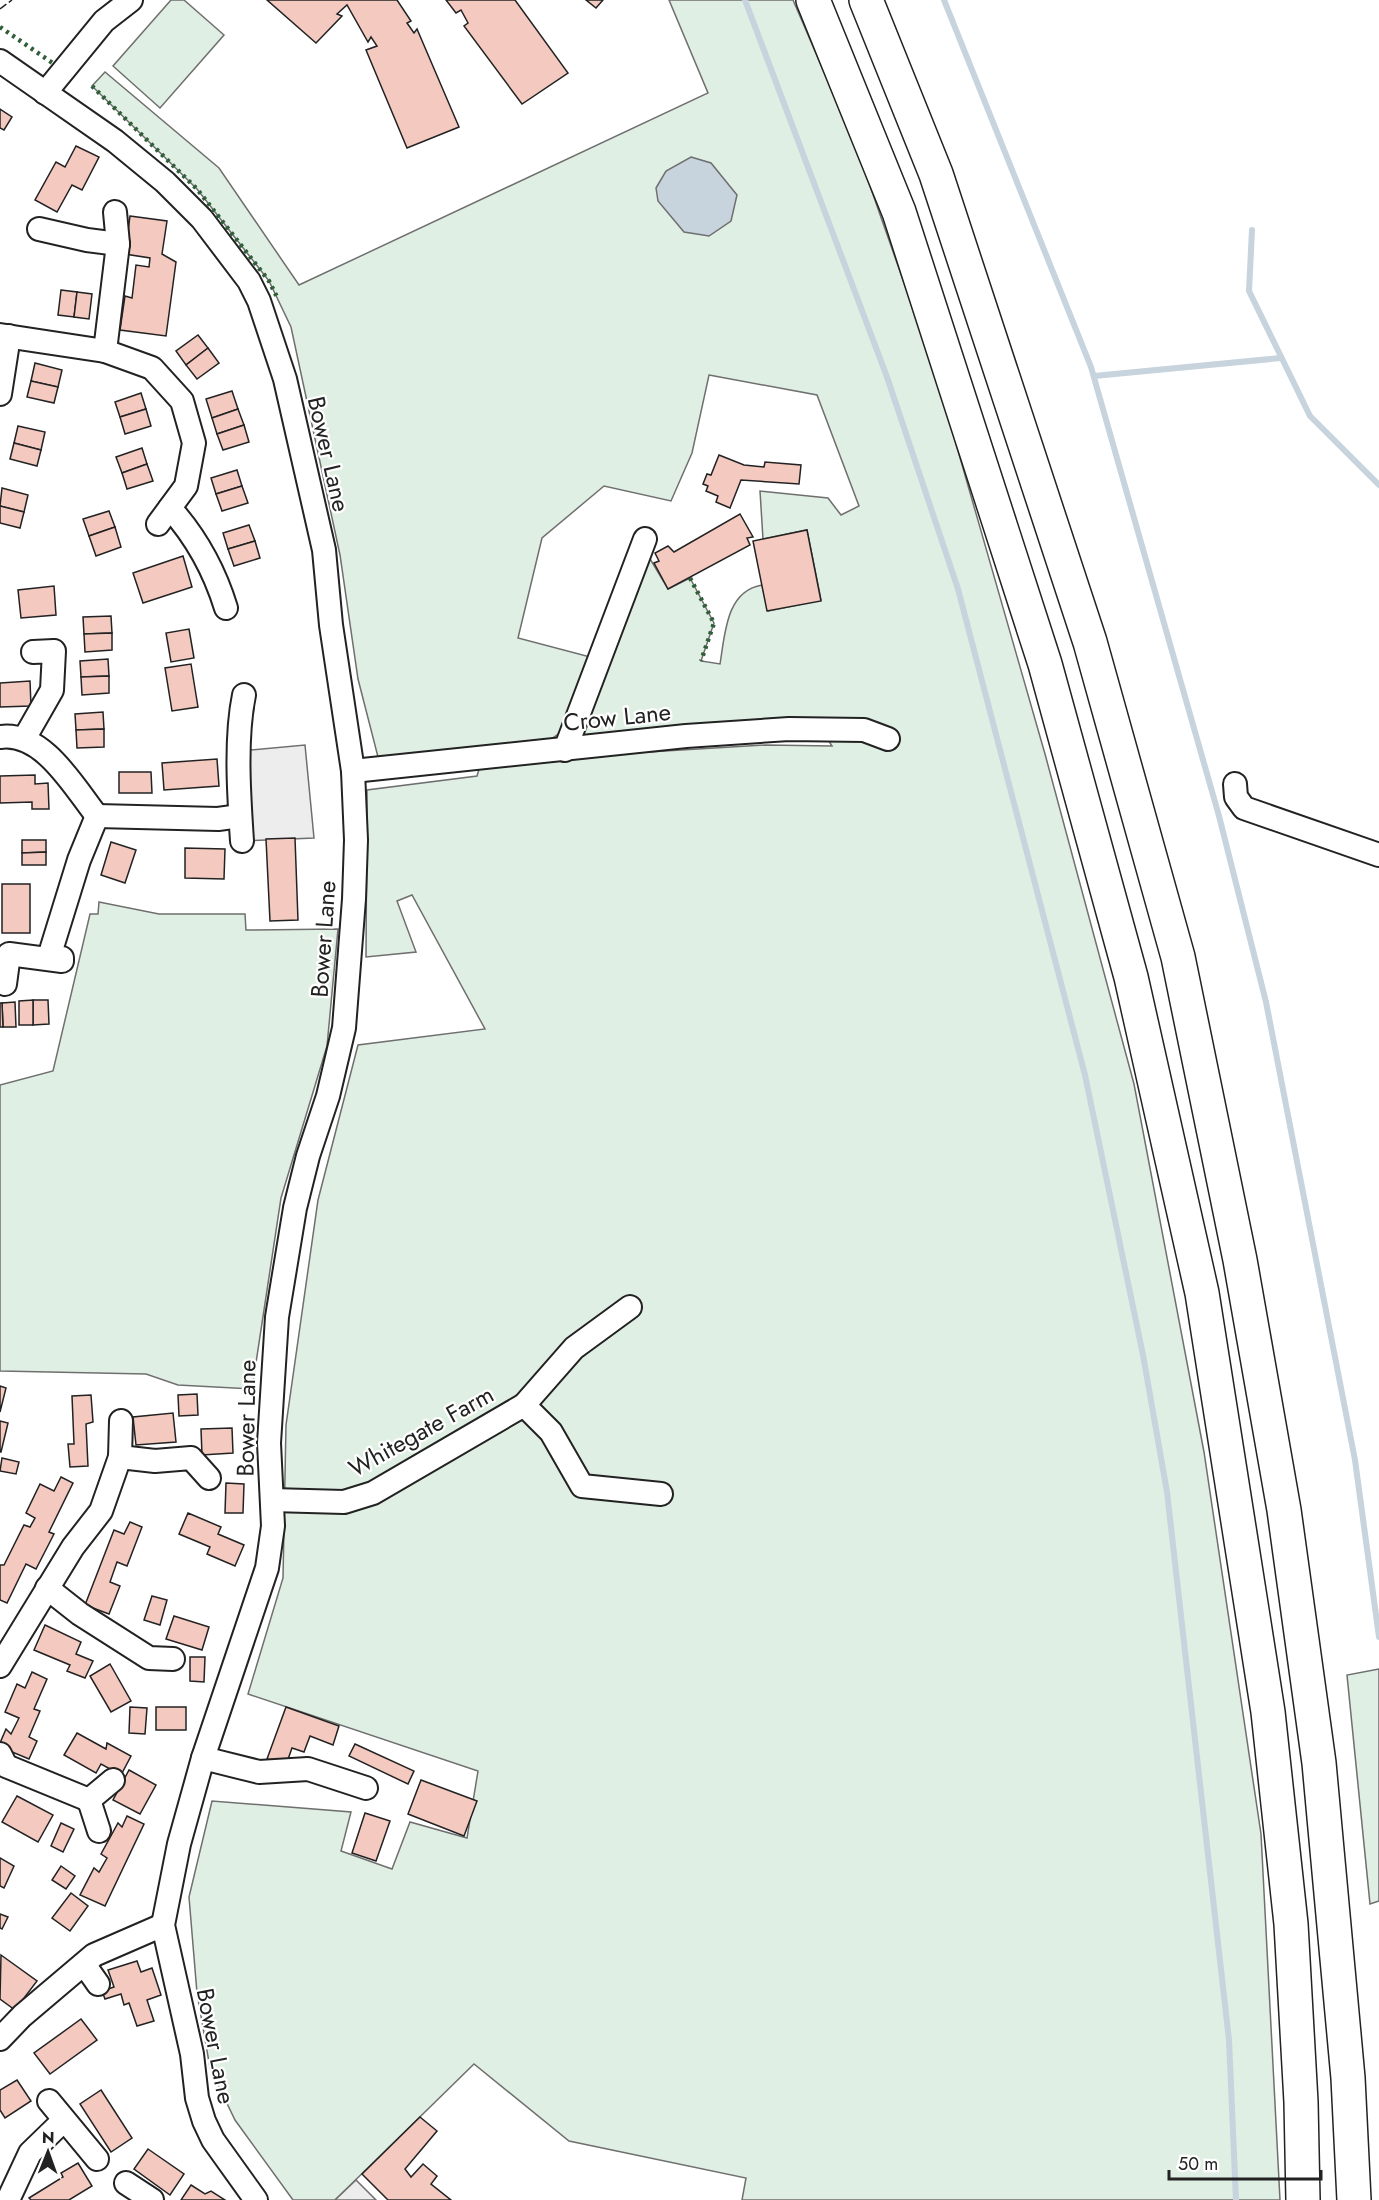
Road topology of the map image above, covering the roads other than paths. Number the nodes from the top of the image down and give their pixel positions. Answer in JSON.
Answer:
{"nodes":[{"id":1,"x":132,"y":0,"type":"edge"},
{"id":2,"x":813,"y":0,"type":"edge"},
{"id":3,"x":866,"y":0,"type":"edge"},
{"id":4,"x":0,"y":61,"type":"edge"},
{"id":5,"x":45,"y":93,"type":"junction"},
{"id":6,"x":115,"y":212,"type":"dead end"},
{"id":7,"x":39,"y":228,"type":"dead end"},
{"id":8,"x":118,"y":244,"type":"junction"},
{"id":9,"x":5,"y":336,"type":"edge"},
{"id":10,"x":105,"y":351,"type":"junction"},
{"id":11,"x":0,"y":394,"type":"edge"},
{"id":12,"x":645,"y":539,"type":"dead end"},
{"id":13,"x":226,"y":608,"type":"dead end"},
{"id":14,"x":47,"y":645,"type":"dead end"},
{"id":15,"x":244,"y":695,"type":"dead end"},
{"id":16,"x":0,"y":737,"type":"edge"},
{"id":17,"x":24,"y":739,"type":"junction"},
{"id":18,"x":888,"y":739,"type":"dead end"},
{"id":19,"x":566,"y":750,"type":"junction"},
{"id":20,"x":352,"y":771,"type":"junction"},
{"id":21,"x":1235,"y":784,"type":"dead end"},
{"id":22,"x":97,"y":816,"type":"junction"},
{"id":23,"x":240,"y":816,"type":"junction"},
{"id":24,"x":242,"y":841,"type":"dead end"},
{"id":25,"x":1379,"y":855,"type":"edge"},
{"id":26,"x":5,"y":984,"type":"dead end"},
{"id":27,"x":630,"y":1308,"type":"dead end"},
{"id":28,"x":524,"y":1405,"type":"junction"},
{"id":29,"x":121,"y":1421,"type":"dead end"},
{"id":30,"x":120,"y":1457,"type":"junction"},
{"id":31,"x":209,"y":1478,"type":"dead end"},
{"id":32,"x":661,"y":1494,"type":"dead end"},
{"id":33,"x":272,"y":1500,"type":"junction"},
{"id":34,"x":47,"y":1588,"type":"junction"},
{"id":35,"x":173,"y":1659,"type":"dead end"},
{"id":36,"x":0,"y":1666,"type":"edge"},
{"id":37,"x":0,"y":1754,"type":"edge"},
{"id":38,"x":203,"y":1758,"type":"junction"},
{"id":39,"x":113,"y":1780,"type":"dead end"},
{"id":40,"x":366,"y":1788,"type":"dead end"},
{"id":41,"x":89,"y":1800,"type":"junction"},
{"id":42,"x":99,"y":1831,"type":"dead end"},
{"id":43,"x":163,"y":1925,"type":"junction"},
{"id":44,"x":86,"y":1953,"type":"junction"},
{"id":45,"x":99,"y":1984,"type":"dead end"},
{"id":46,"x":0,"y":2039,"type":"edge"},
{"id":47,"x":49,"y":2101,"type":"dead end"},
{"id":48,"x":63,"y":2121,"type":"junction"},
{"id":49,"x":97,"y":2159,"type":"dead end"},
{"id":50,"x":126,"y":2183,"type":"dead end"},
{"id":51,"x":8,"y":2200,"type":"edge"},
{"id":52,"x":152,"y":2200,"type":"edge"},
{"id":53,"x":256,"y":2200,"type":"edge"},
{"id":54,"x":1303,"y":2200,"type":"edge"},
{"id":55,"x":1354,"y":2200,"type":"edge"}],
"edges":[{"from":1,"to":5,"type":"street"},
{"from":2,"to":54,"type":"highway"},
{"from":3,"to":55,"type":"highway"},
{"from":4,"to":5,"type":"street","name":"Bower Lane"},
{"from":5,"to":20,"type":"street","name":"Bower Lane"},
{"from":6,"to":8,"type":"street"},
{"from":7,"to":8,"type":"street"},
{"from":8,"to":10,"type":"street"},
{"from":9,"to":10,"type":"street"},
{"from":9,"to":11,"type":"street"},
{"from":10,"to":13,"type":"street"},
{"from":12,"to":19,"type":"street"},
{"from":14,"to":17,"type":"street"},
{"from":15,"to":23,"type":"street"},
{"from":16,"to":17,"type":"street"},
{"from":17,"to":22,"type":"street"},
{"from":18,"to":19,"type":"street","name":"Crow Lane"},
{"from":19,"to":20,"type":"street","name":"Crow Lane"},
{"from":20,"to":33,"type":"street","name":"Bower Lane"},
{"from":21,"to":25,"type":"street"},
{"from":22,"to":23,"type":"street"},
{"from":22,"to":26,"type":"street"},
{"from":23,"to":24,"type":"street"},
{"from":27,"to":28,"type":"street","name":"Whitegate Farm"},
{"from":28,"to":32,"type":"street","name":"Whitegate Farm"},
{"from":28,"to":33,"type":"street","name":"Whitegate Farm"},
{"from":29,"to":30,"type":"street"},
{"from":30,"to":31,"type":"street"},
{"from":30,"to":34,"type":"street"},
{"from":33,"to":38,"type":"street","name":"Bower Lane"},
{"from":34,"to":35,"type":"street"},
{"from":34,"to":36,"type":"street"},
{"from":37,"to":41,"type":"street"},
{"from":38,"to":40,"type":"street"},
{"from":38,"to":43,"type":"street","name":"Bower Lane"},
{"from":39,"to":41,"type":"street"},
{"from":41,"to":42,"type":"street"},
{"from":43,"to":44,"type":"street"},
{"from":43,"to":53,"type":"street","name":"Bower Lane"},
{"from":44,"to":45,"type":"street"},
{"from":44,"to":46,"type":"street"},
{"from":47,"to":48,"type":"street"},
{"from":48,"to":49,"type":"street"},
{"from":48,"to":51,"type":"street"},
{"from":50,"to":52,"type":"street"}]}
